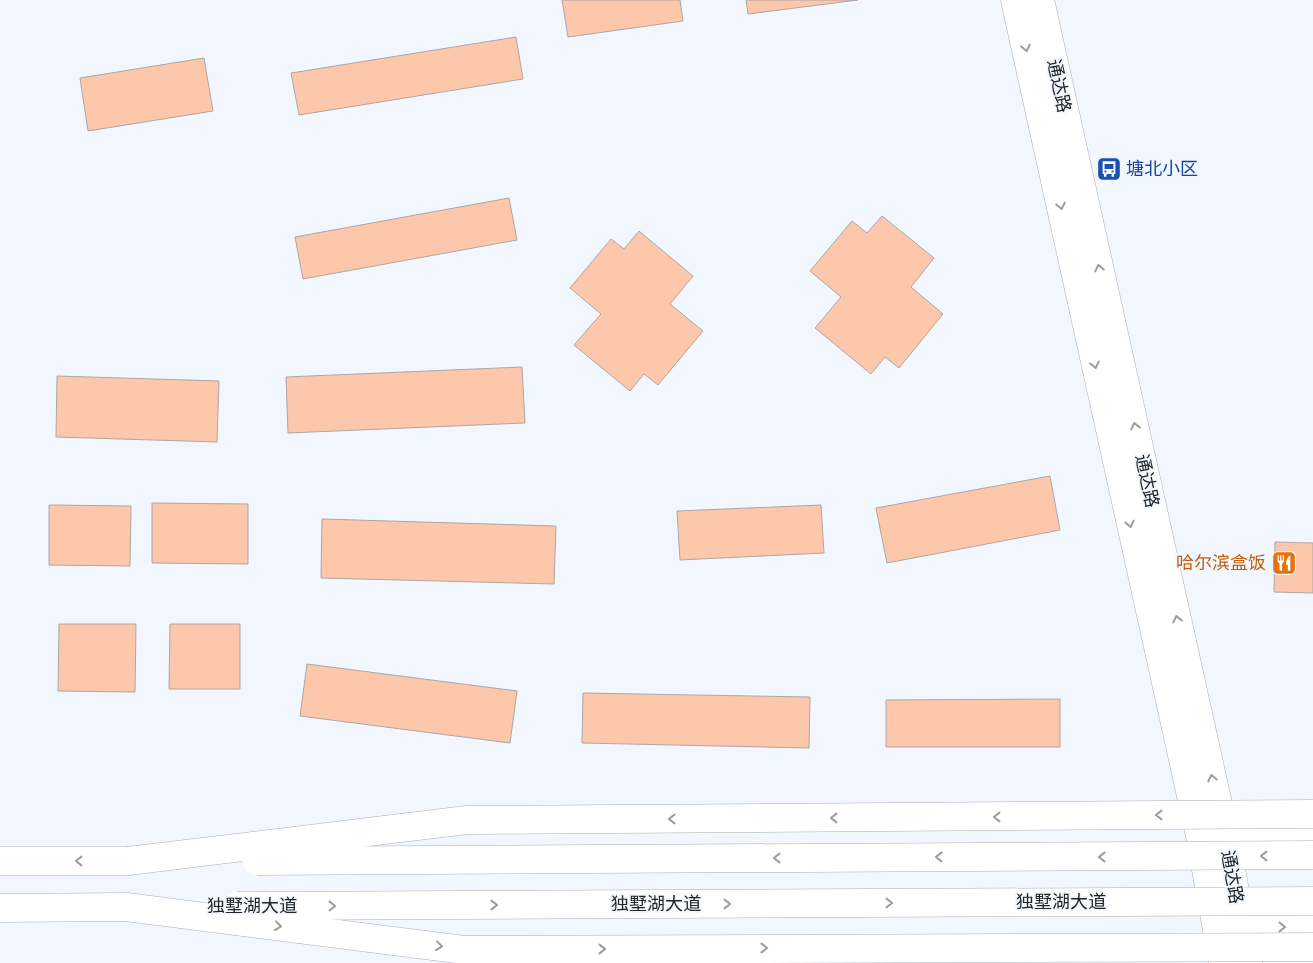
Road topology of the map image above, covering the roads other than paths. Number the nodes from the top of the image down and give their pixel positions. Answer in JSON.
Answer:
{"nodes":[{"id":1,"x":1015,"y":0,"type":"edge"},
{"id":2,"x":1040,"y":0,"type":"edge"},
{"id":3,"x":1313,"y":814,"type":"edge"},
{"id":4,"x":1313,"y":831,"type":"edge"},
{"id":5,"x":1211,"y":832,"type":"junction"},
{"id":6,"x":1313,"y":856,"type":"edge"},
{"id":7,"x":0,"y":861,"type":"edge"},
{"id":8,"x":128,"y":861,"type":"junction"},
{"id":9,"x":1313,"y":901,"type":"edge"},
{"id":10,"x":126,"y":907,"type":"junction"},
{"id":11,"x":0,"y":908,"type":"edge"},
{"id":12,"x":1229,"y":927,"type":"junction"},
{"id":13,"x":1313,"y":927,"type":"edge"},
{"id":14,"x":1313,"y":947,"type":"edge"},
{"id":15,"x":1223,"y":963,"type":"edge"},
{"id":16,"x":1248,"y":963,"type":"edge"}],
"edges":[{"from":1,"to":5,"type":"main road","name":"通达路","one_way":true},
{"from":5,"to":2,"type":"main road","name":"通达路","one_way":true},
{"from":3,"to":8,"type":"main road","one_way":true,"bridge":true},
{"from":4,"to":5,"type":"main road"},
{"from":5,"to":12,"type":"main road","name":"通达路"},
{"from":6,"to":8,"type":"main road","one_way":true,"bridge":true},
{"from":8,"to":7,"type":"main road","one_way":true},
{"from":10,"to":9,"type":"main road","name":"独墅湖大道","one_way":true,"bridge":true},
{"from":10,"to":11,"type":"main road","name":"独墅湖大道"},
{"from":10,"to":14,"type":"main road","one_way":true,"bridge":true},
{"from":12,"to":13,"type":"main road","one_way":true},
{"from":12,"to":15,"type":"main road","name":"通达路"},
{"from":12,"to":16,"type":"main road","name":"通达路"}]}
